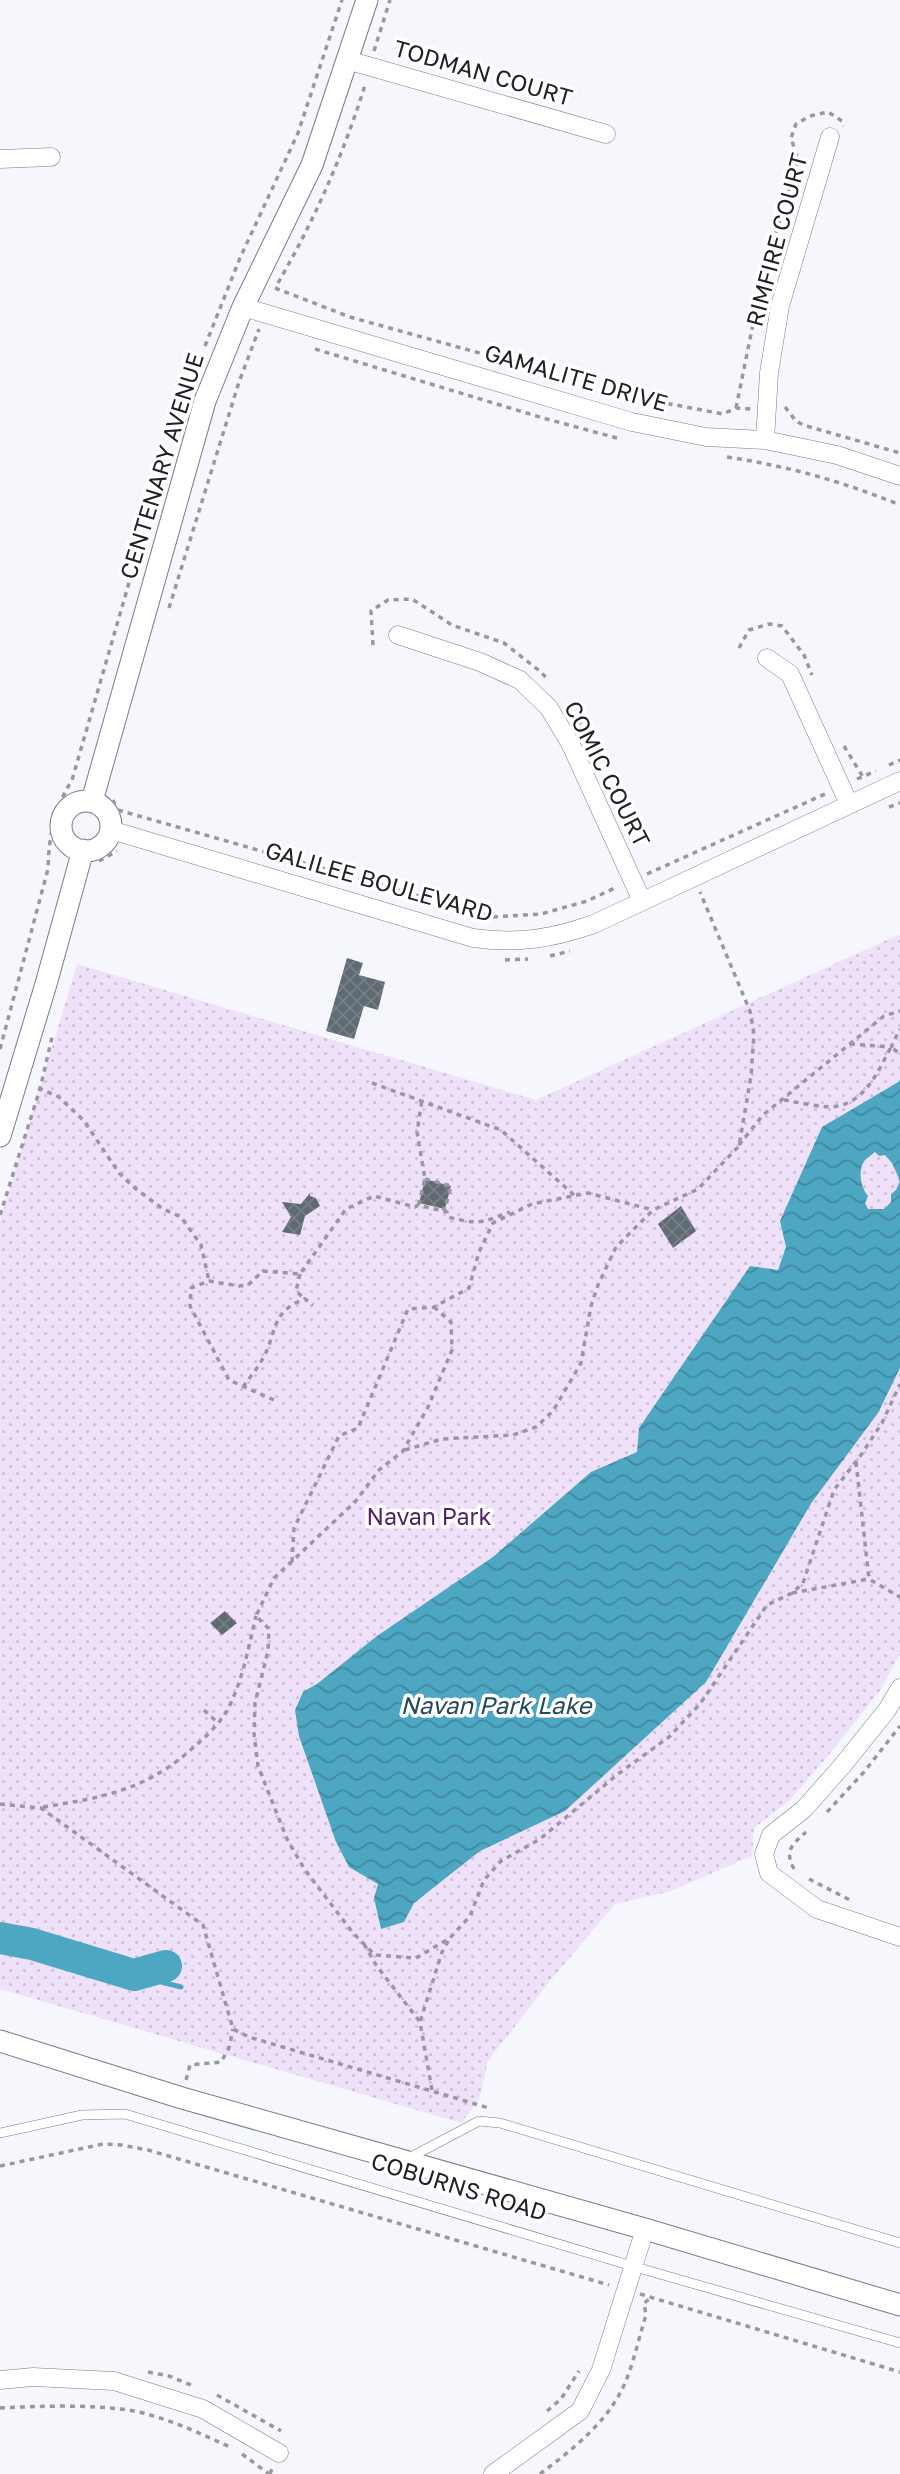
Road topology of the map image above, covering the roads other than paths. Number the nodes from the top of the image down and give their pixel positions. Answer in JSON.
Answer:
{"nodes":[{"id":1,"x":368,"y":0,"type":"edge"},
{"id":2,"x":347,"y":60,"type":"junction"},
{"id":3,"x":606,"y":134,"type":"dead end"},
{"id":4,"x":830,"y":136,"type":"dead end"},
{"id":5,"x":51,"y":158,"type":"dead end"},
{"id":6,"x":0,"y":159,"type":"edge"},
{"id":7,"x":243,"y":307,"type":"junction"},
{"id":8,"x":765,"y":440,"type":"junction"},
{"id":9,"x":900,"y":476,"type":"edge"},
{"id":10,"x":398,"y":635,"type":"dead end"},
{"id":11,"x":767,"y":658,"type":"dead end"},
{"id":12,"x":900,"y":781,"type":"edge"},
{"id":13,"x":92,"y":801,"type":"junction"},
{"id":14,"x":849,"y":804,"type":"junction"},
{"id":15,"x":118,"y":824,"type":"junction"},
{"id":16,"x":88,"y":857,"type":"junction"},
{"id":17,"x":642,"y":901,"type":"junction"},
{"id":18,"x":0,"y":1136,"type":"edge"},
{"id":19,"x":900,"y":1689,"type":"edge"},
{"id":20,"x":900,"y":1937,"type":"edge"},
{"id":21,"x":0,"y":2041,"type":"edge"},
{"id":22,"x":0,"y":2133,"type":"edge"},
{"id":23,"x":405,"y":2161,"type":"junction"},
{"id":24,"x":645,"y":2229,"type":"junction"},
{"id":25,"x":900,"y":2243,"type":"edge"},
{"id":26,"x":632,"y":2266,"type":"junction"},
{"id":27,"x":900,"y":2305,"type":"edge"},
{"id":28,"x":900,"y":2343,"type":"edge"},
{"id":29,"x":0,"y":2380,"type":"edge"},
{"id":30,"x":279,"y":2453,"type":"dead end"},
{"id":31,"x":493,"y":2474,"type":"edge"}],
"edges":[{"from":1,"to":2,"type":"street","name":"CENTENARY AVENUE"},
{"from":2,"to":3,"type":"street","name":"TODMAN COURT"},
{"from":2,"to":7,"type":"street","name":"CENTENARY AVENUE"},
{"from":4,"to":8,"type":"street","name":"RIMFIRE COURT"},
{"from":5,"to":6,"type":"street"},
{"from":7,"to":8,"type":"street","name":"GAMALITE DRIVE"},
{"from":7,"to":13,"type":"street","name":"CENTENARY AVENUE"},
{"from":8,"to":9,"type":"street","name":"GAMALITE DRIVE"},
{"from":10,"to":17,"type":"street","name":"COMIC COURT"},
{"from":11,"to":14,"type":"street"},
{"from":12,"to":14,"type":"street","name":"GALILEE BOULEVARD"},
{"from":13,"to":15,"type":"street"},
{"from":13,"to":16,"type":"street"},
{"from":14,"to":17,"type":"street","name":"GALILEE BOULEVARD"},
{"from":15,"to":16,"type":"street"},
{"from":15,"to":17,"type":"street","name":"GALILEE BOULEVARD"},
{"from":16,"to":18,"type":"street"},
{"from":19,"to":20,"type":"street"},
{"from":21,"to":23,"type":"street","name":"COBURNS ROAD"},
{"from":22,"to":26,"type":"lane","name":"COBURNS ROAD"},
{"from":23,"to":24,"type":"street","name":"COBURNS ROAD"},
{"from":23,"to":25,"type":"lane","name":"COBURNS ROAD"},
{"from":24,"to":26,"type":"street"},
{"from":24,"to":27,"type":"street","name":"COBURNS ROAD"},
{"from":26,"to":28,"type":"lane","name":"COBURNS ROAD"},
{"from":26,"to":31,"type":"street"},
{"from":29,"to":30,"type":"street"}]}
